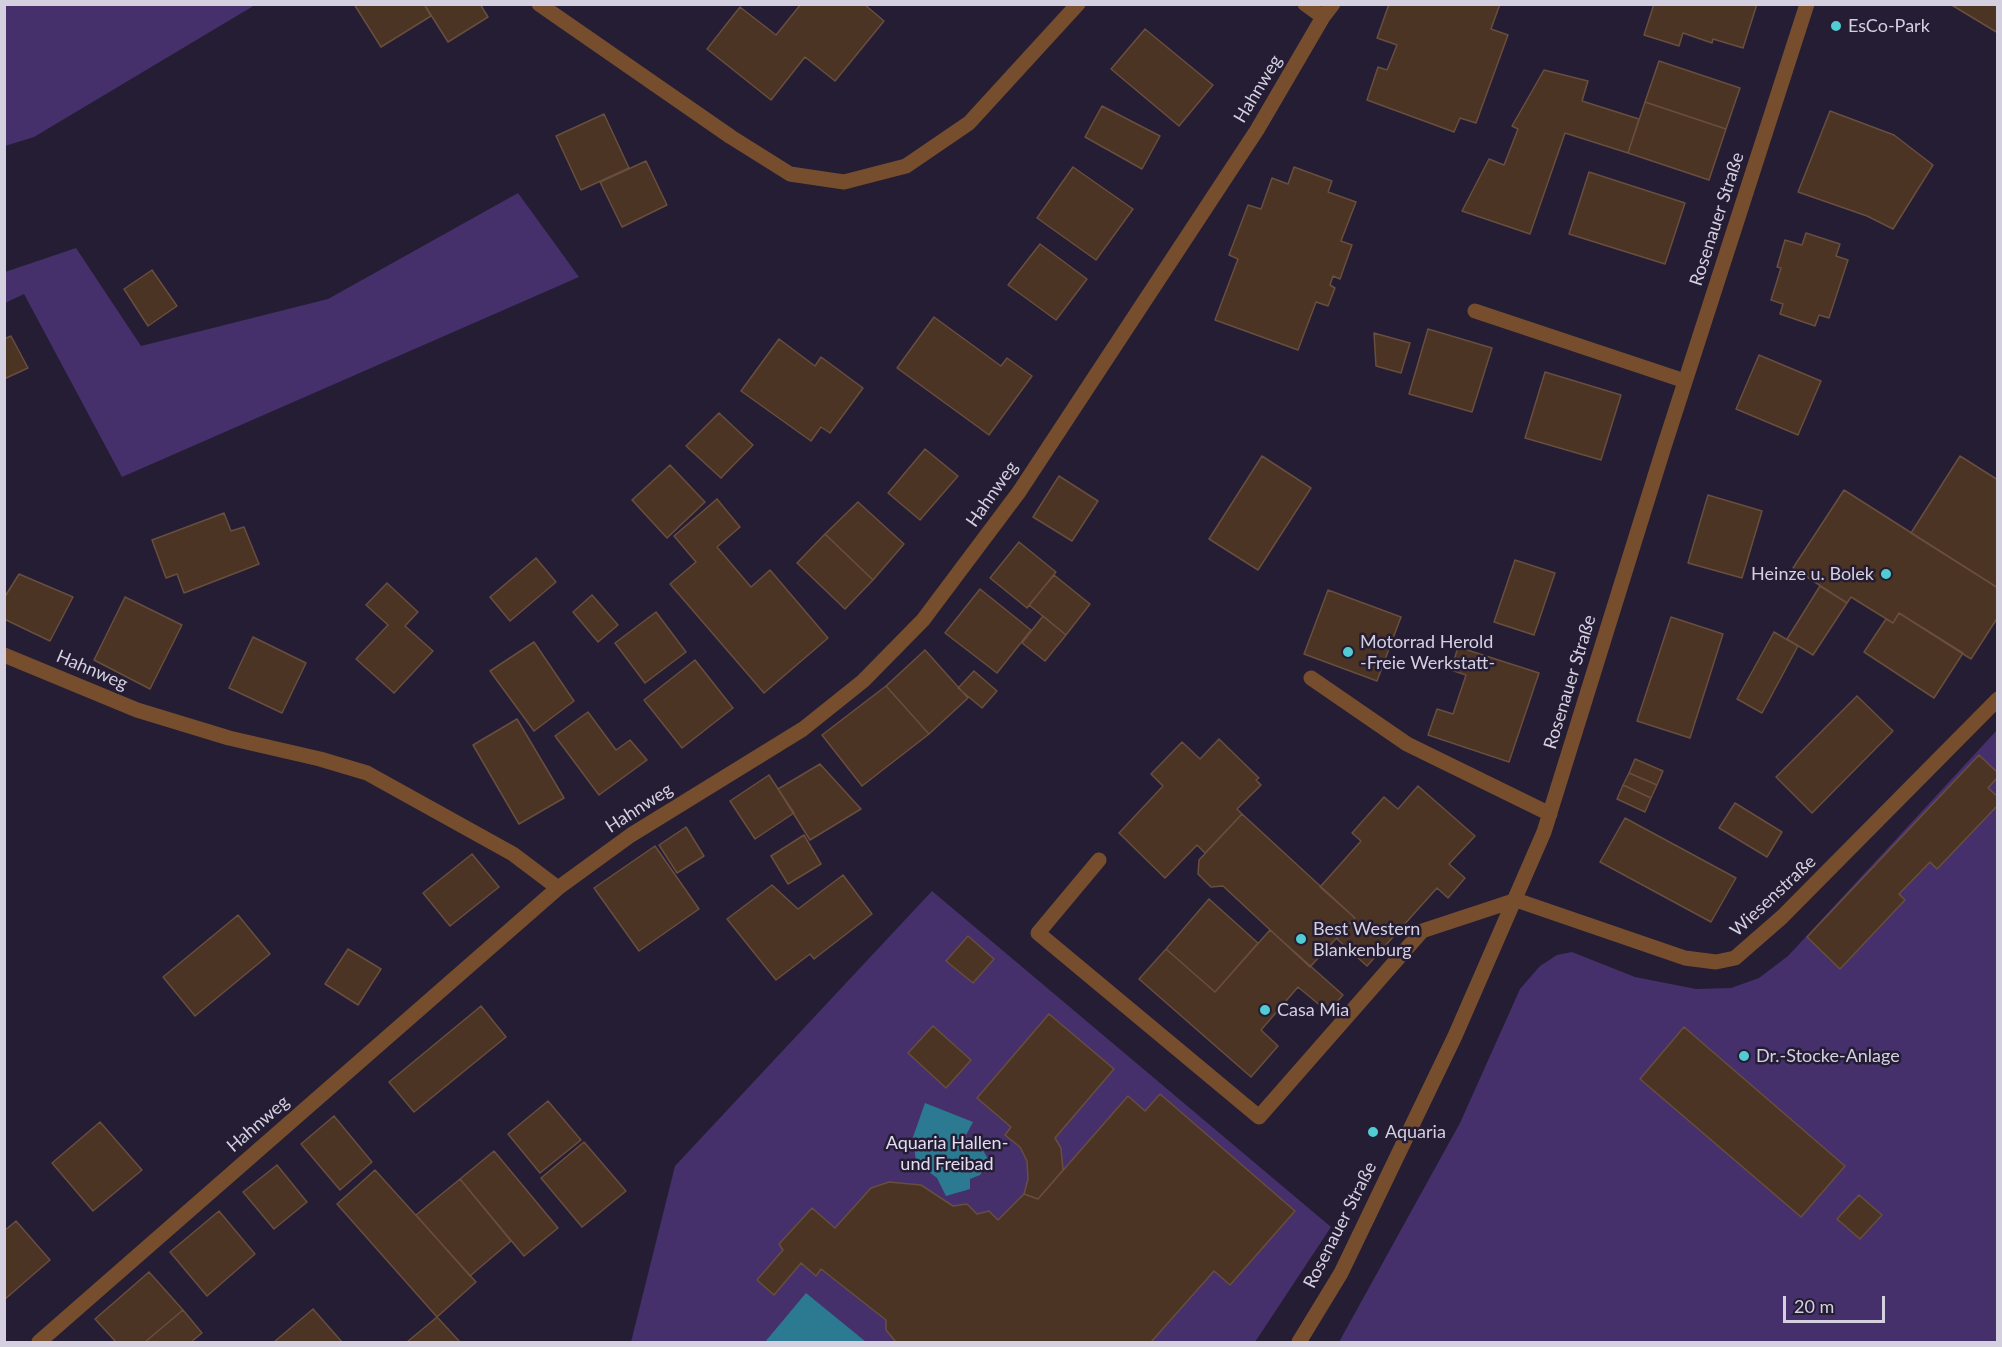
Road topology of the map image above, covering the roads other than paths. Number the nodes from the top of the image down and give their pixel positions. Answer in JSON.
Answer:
{"nodes":[{"id":1,"x":539,"y":4,"type":"edge"},
{"id":2,"x":1078,"y":4,"type":"edge"},
{"id":3,"x":1305,"y":4,"type":"edge"},
{"id":4,"x":1333,"y":4,"type":"edge"},
{"id":5,"x":1807,"y":4,"type":"edge"},
{"id":6,"x":1323,"y":17,"type":"junction"},
{"id":7,"x":1475,"y":311,"type":"dead end"},
{"id":8,"x":1685,"y":381,"type":"junction"},
{"id":9,"x":4,"y":655,"type":"edge"},
{"id":10,"x":1311,"y":678,"type":"dead end"},
{"id":11,"x":1998,"y":699,"type":"edge"},
{"id":12,"x":1550,"y":814,"type":"junction"},
{"id":13,"x":1099,"y":860,"type":"dead end"},
{"id":14,"x":558,"y":888,"type":"junction"},
{"id":15,"x":1516,"y":900,"type":"junction"},
{"id":16,"x":39,"y":1342,"type":"edge"},
{"id":17,"x":1299,"y":1342,"type":"edge"}],
"edges":[{"from":1,"to":2,"type":"street"},
{"from":3,"to":6,"type":"street"},
{"from":4,"to":6,"type":"street","name":"Hahnweg"},
{"from":5,"to":8,"type":"street","name":"Rosenauer Straße"},
{"from":6,"to":14,"type":"street","name":"Hahnweg"},
{"from":7,"to":8,"type":"street"},
{"from":8,"to":12,"type":"street","name":"Rosenauer Straße"},
{"from":9,"to":14,"type":"street","name":"Hahnweg"},
{"from":10,"to":12,"type":"street"},
{"from":11,"to":15,"type":"street","name":"Wiesenstraße"},
{"from":12,"to":15,"type":"street","name":"Rosenauer Straße"},
{"from":13,"to":15,"type":"street"},
{"from":14,"to":16,"type":"street","name":"Hahnweg"},
{"from":15,"to":17,"type":"street","name":"Rosenauer Straße"}]}
